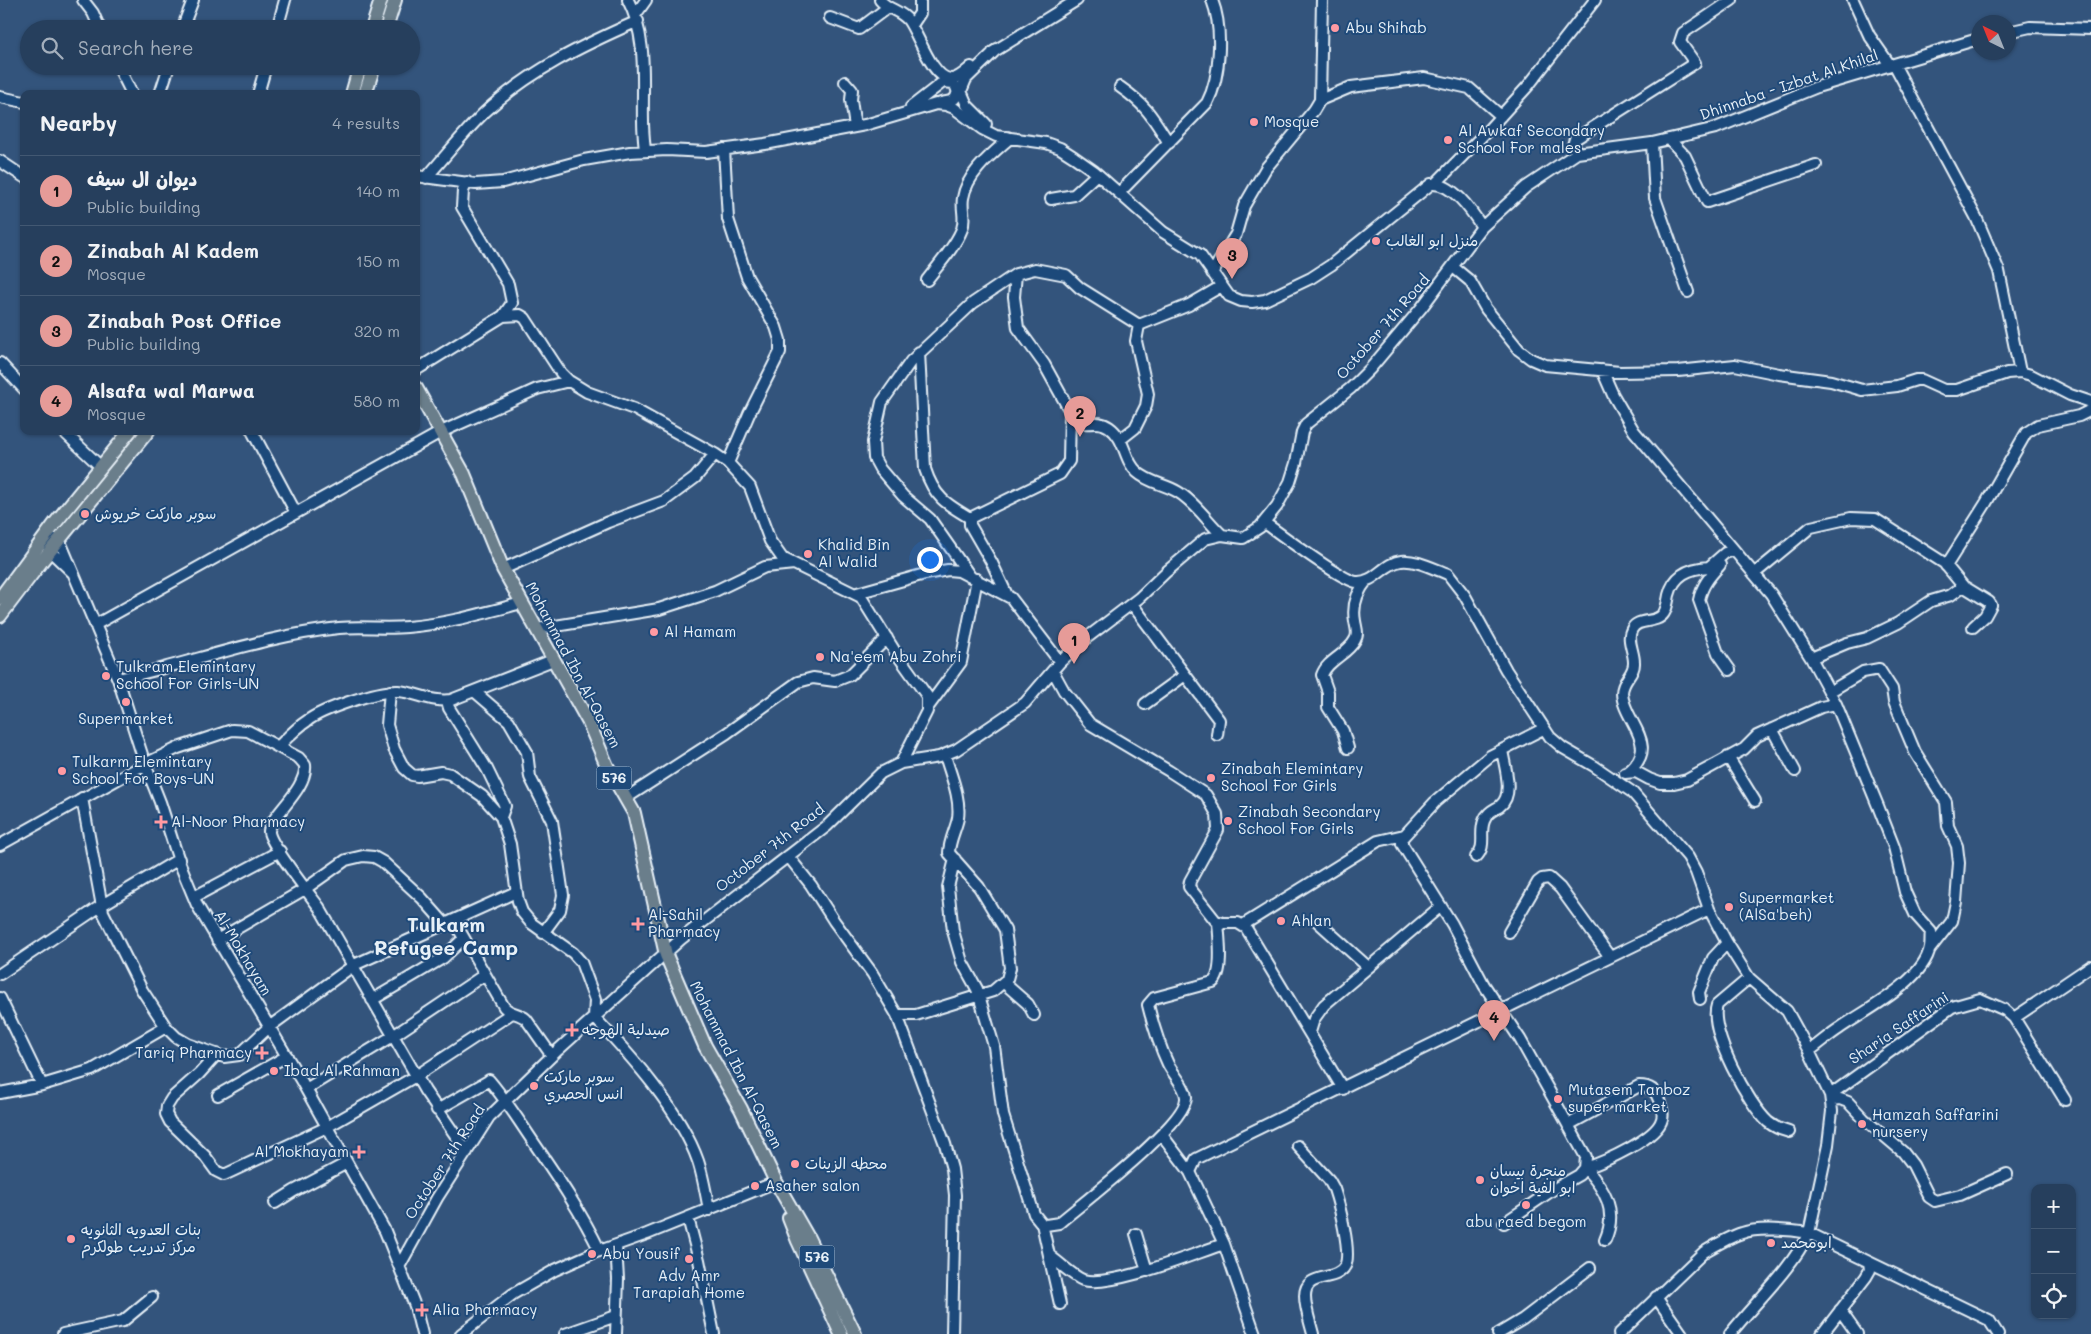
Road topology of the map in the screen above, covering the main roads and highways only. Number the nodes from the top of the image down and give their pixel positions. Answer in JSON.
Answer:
{"nodes":[{"id":1,"x":382,"y":0,"type":"edge"},
{"id":2,"x":395,"y":0,"type":"edge"},
{"id":3,"x":375,"y":20,"type":"edge"},
{"id":4,"x":389,"y":20,"type":"edge"},
{"id":5,"x":357,"y":75,"type":"edge"},
{"id":6,"x":371,"y":75,"type":"edge"},
{"id":7,"x":353,"y":90,"type":"edge"},
{"id":8,"x":366,"y":90,"type":"edge"},
{"id":9,"x":420,"y":395,"type":"edge"},
{"id":10,"x":127,"y":435,"type":"edge"},
{"id":11,"x":145,"y":435,"type":"edge"},
{"id":12,"x":1,"y":596,"type":"edge"},
{"id":13,"x":0,"y":616,"type":"edge"},
{"id":14,"x":776,"y":1182,"type":"junction"},
{"id":15,"x":841,"y":1334,"type":"edge"},
{"id":16,"x":855,"y":1334,"type":"edge"}],
"edges":[{"from":1,"to":3,"type":"main road"},
{"from":2,"to":4,"type":"main road"},
{"from":5,"to":7,"type":"main road"},
{"from":6,"to":8,"type":"main road"},
{"from":9,"to":14,"type":"main road","name":"Mohammad Ibn Al-Qasem","number":"576"},
{"from":10,"to":12,"type":"main road"},
{"from":11,"to":13,"type":"main road"},
{"from":14,"to":15,"type":"main road","name":"Mohammad Ibn Al-Qasem","number":"576"},
{"from":14,"to":16,"type":"main road","name":"Mohammad Ibn Al-Qasem","number":"576"}]}
